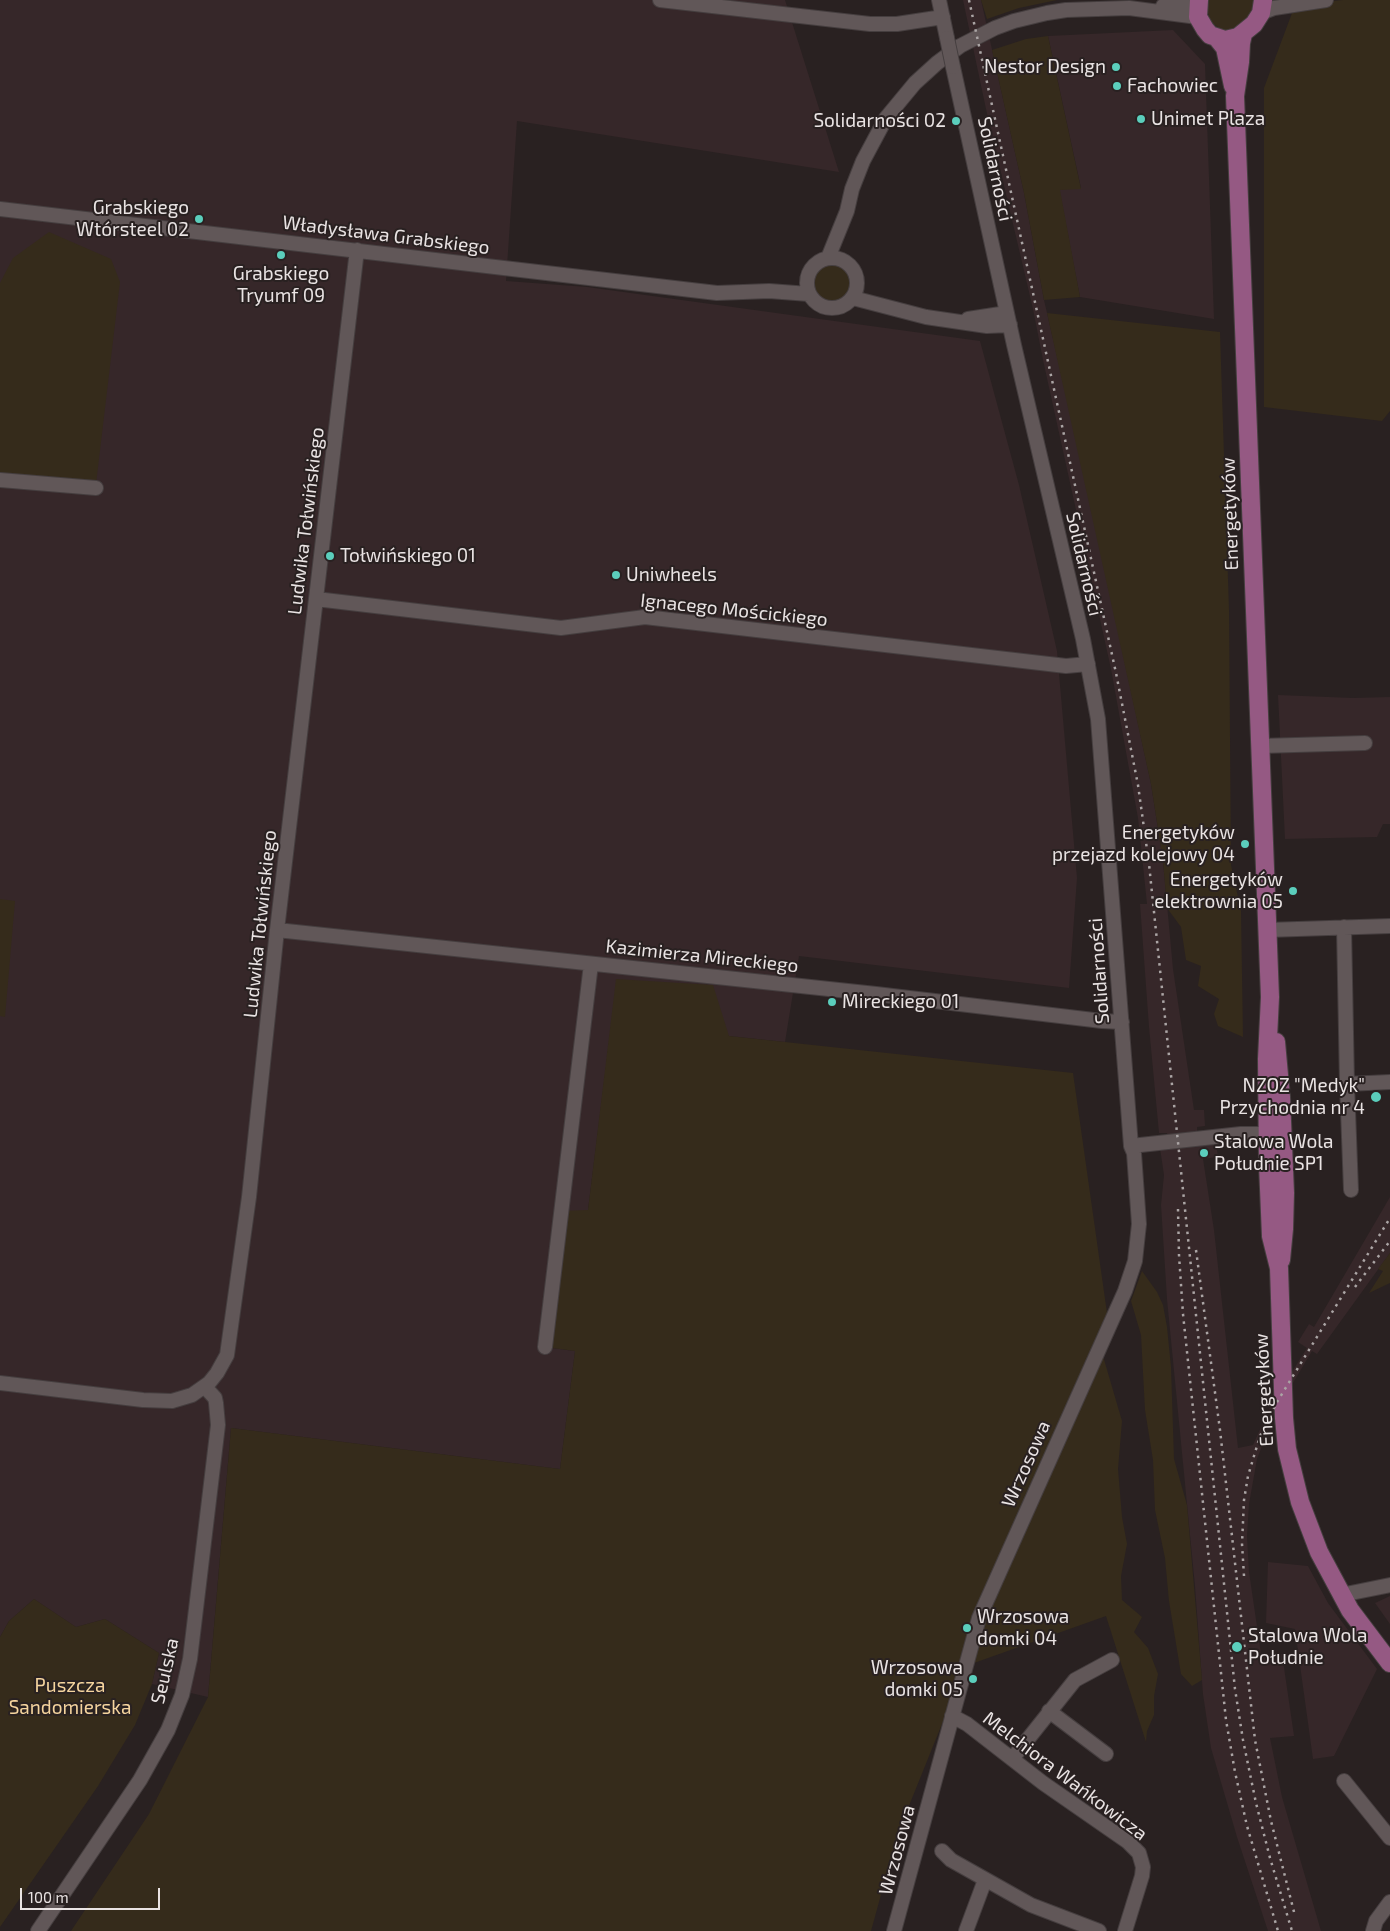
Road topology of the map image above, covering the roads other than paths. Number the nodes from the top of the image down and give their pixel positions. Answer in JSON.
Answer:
{"nodes":[{"id":1,"x":660,"y":0,"type":"edge"},
{"id":2,"x":939,"y":0,"type":"edge"},
{"id":3,"x":1316,"y":0,"type":"edge"},
{"id":4,"x":1198,"y":6,"type":"edge"},
{"id":5,"x":1262,"y":7,"type":"edge"},
{"id":6,"x":943,"y":17,"type":"junction"},
{"id":7,"x":1243,"y":34,"type":"junction"},
{"id":8,"x":1217,"y":38,"type":"junction"},
{"id":9,"x":1235,"y":96,"type":"junction"},
{"id":10,"x":0,"y":209,"type":"edge"},
{"id":11,"x":357,"y":250,"type":"junction"},
{"id":12,"x":835,"y":259,"type":"junction"},
{"id":13,"x":808,"y":287,"type":"junction"},
{"id":14,"x":855,"y":292,"type":"junction"},
{"id":15,"x":1008,"y":319,"type":"junction"},
{"id":16,"x":0,"y":480,"type":"edge"},
{"id":17,"x":96,"y":488,"type":"dead end"},
{"id":18,"x":316,"y":599,"type":"junction"},
{"id":19,"x":1088,"y":664,"type":"junction"},
{"id":20,"x":1364,"y":743,"type":"dead end"},
{"id":21,"x":1260,"y":746,"type":"junction"},
{"id":22,"x":1390,"y":926,"type":"edge"},
{"id":23,"x":1344,"y":927,"type":"junction"},
{"id":24,"x":277,"y":930,"type":"junction"},
{"id":25,"x":1267,"y":930,"type":"junction"},
{"id":26,"x":591,"y":964,"type":"junction"},
{"id":27,"x":1270,"y":997,"type":"junction"},
{"id":28,"x":1122,"y":1022,"type":"junction"},
{"id":29,"x":1390,"y":1082,"type":"edge"},
{"id":30,"x":1347,"y":1084,"type":"junction"},
{"id":31,"x":1281,"y":1104,"type":"junction"},
{"id":32,"x":1268,"y":1134,"type":"junction"},
{"id":33,"x":1131,"y":1146,"type":"junction"},
{"id":34,"x":1284,"y":1175,"type":"junction"},
{"id":35,"x":1351,"y":1190,"type":"dead end"},
{"id":36,"x":1279,"y":1268,"type":"junction"},
{"id":37,"x":545,"y":1347,"type":"dead end"},
{"id":38,"x":0,"y":1383,"type":"edge"},
{"id":39,"x":205,"y":1387,"type":"junction"},
{"id":40,"x":1390,"y":1585,"type":"edge"},
{"id":41,"x":1341,"y":1595,"type":"junction"},
{"id":42,"x":1112,"y":1660,"type":"dead end"},
{"id":43,"x":1390,"y":1663,"type":"edge"},
{"id":44,"x":1049,"y":1711,"type":"junction"},
{"id":45,"x":952,"y":1716,"type":"junction"},
{"id":46,"x":1106,"y":1754,"type":"dead end"},
{"id":47,"x":1012,"y":1759,"type":"junction"},
{"id":48,"x":1344,"y":1781,"type":"dead end"},
{"id":49,"x":1390,"y":1838,"type":"edge"},
{"id":50,"x":942,"y":1851,"type":"dead end"},
{"id":51,"x":985,"y":1880,"type":"junction"},
{"id":52,"x":1390,"y":1902,"type":"edge"},
{"id":53,"x":38,"y":1931,"type":"edge"},
{"id":54,"x":894,"y":1931,"type":"edge"},
{"id":55,"x":966,"y":1931,"type":"edge"},
{"id":56,"x":1099,"y":1931,"type":"edge"},
{"id":57,"x":1124,"y":1931,"type":"edge"},
{"id":58,"x":1373,"y":1931,"type":"edge"}],
"edges":[{"from":1,"to":6,"type":"street"},
{"from":2,"to":6,"type":"street","name":"Solidarności"},
{"from":3,"to":5,"type":"street"},
{"from":4,"to":8,"type":"main road","name":"Energetyków"},
{"from":4,"to":12,"type":"street"},
{"from":5,"to":7,"type":"main road"},
{"from":6,"to":15,"type":"street","name":"Solidarności","bridge":true},
{"from":7,"to":8,"type":"main road"},
{"from":7,"to":9,"type":"main road","name":"Energetyków"},
{"from":8,"to":9,"type":"main road","name":"Energetyków"},
{"from":9,"to":21,"type":"main road","name":"Energetyków"},
{"from":10,"to":11,"type":"street","name":"Władysława Grabskiego"},
{"from":11,"to":13,"type":"street","name":"Władysława Grabskiego"},
{"from":11,"to":18,"type":"street","name":"Ludwika Tołwińskiego"},
{"from":12,"to":13,"type":"street"},
{"from":12,"to":14,"type":"street"},
{"from":13,"to":14,"type":"street"},
{"from":14,"to":15,"type":"street"},
{"from":15,"to":19,"type":"street","name":"Solidarności"},
{"from":16,"to":17,"type":"street"},
{"from":18,"to":19,"type":"street","name":"Ignacego Mościckiego"},
{"from":18,"to":24,"type":"street","name":"Ludwika Tołwińskiego"},
{"from":19,"to":28,"type":"street","name":"Solidarności"},
{"from":20,"to":21,"type":"street"},
{"from":21,"to":25,"type":"main road","name":"Energetyków"},
{"from":22,"to":23,"type":"street"},
{"from":23,"to":25,"type":"street"},
{"from":23,"to":30,"type":"street"},
{"from":24,"to":26,"type":"street","name":"Kazimierza Mireckiego"},
{"from":24,"to":39,"type":"street","name":"Ludwika Tołwińskiego"},
{"from":25,"to":27,"type":"main road","name":"Energetyków"},
{"from":26,"to":28,"type":"street","name":"Kazimierza Mireckiego"},
{"from":26,"to":37,"type":"street"},
{"from":27,"to":31,"type":"main road","name":"Energetyków"},
{"from":27,"to":32,"type":"main road","name":"Energetyków"},
{"from":28,"to":33,"type":"street","name":"Solidarności"},
{"from":29,"to":30,"type":"street"},
{"from":30,"to":35,"type":"street"},
{"from":31,"to":32,"type":"street"},
{"from":31,"to":34,"type":"main road","name":"Energetyków"},
{"from":32,"to":33,"type":"street"},
{"from":32,"to":34,"type":"street"},
{"from":32,"to":36,"type":"main road","name":"Energetyków"},
{"from":33,"to":45,"type":"street","name":"Wrzosowa"},
{"from":34,"to":36,"type":"main road","name":"Energetyków"},
{"from":36,"to":41,"type":"main road","name":"Energetyków"},
{"from":38,"to":39,"type":"street","name":"Ludwika Tołwińskiego"},
{"from":39,"to":53,"type":"street","name":"Seulska"},
{"from":40,"to":41,"type":"street"},
{"from":41,"to":43,"type":"main road","name":"Energetyków"},
{"from":42,"to":44,"type":"street"},
{"from":44,"to":46,"type":"street"},
{"from":44,"to":47,"type":"street"},
{"from":45,"to":47,"type":"street","name":"Melchiora Wańkowicza"},
{"from":45,"to":54,"type":"street","name":"Wrzosowa"},
{"from":47,"to":57,"type":"street","name":"Melchiora Wańkowicza"},
{"from":48,"to":49,"type":"street"},
{"from":50,"to":51,"type":"street"},
{"from":51,"to":55,"type":"street"},
{"from":51,"to":56,"type":"street"},
{"from":52,"to":58,"type":"street"}]}
